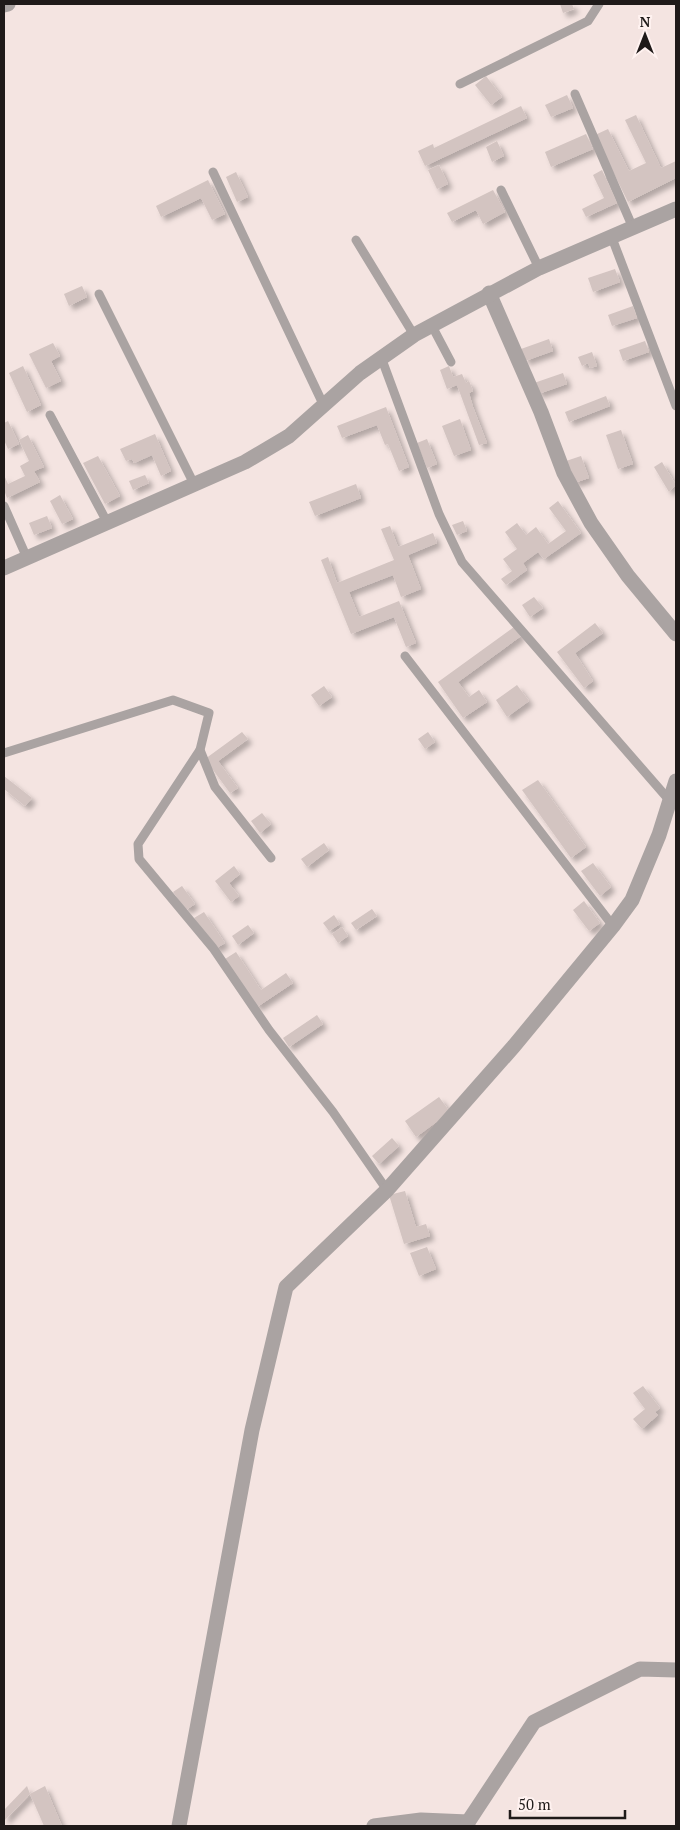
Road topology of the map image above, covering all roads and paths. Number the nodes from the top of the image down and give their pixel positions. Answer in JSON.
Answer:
{"nodes":[{"id":1,"x":8,"y":4,"type":"edge"},
{"id":2,"x":599,"y":4,"type":"edge"},
{"id":3,"x":4,"y":5,"type":"edge"},
{"id":4,"x":460,"y":84,"type":"dead end"},
{"id":5,"x":575,"y":94,"type":"dead end"},
{"id":6,"x":213,"y":172,"type":"dead end"},
{"id":7,"x":501,"y":190,"type":"dead end"},
{"id":8,"x":676,"y":209,"type":"edge"},
{"id":9,"x":633,"y":228,"type":"junction"},
{"id":10,"x":612,"y":238,"type":"junction"},
{"id":11,"x":356,"y":240,"type":"dead end"},
{"id":12,"x":539,"y":268,"type":"junction"},
{"id":13,"x":489,"y":293,"type":"junction"},
{"id":14,"x":99,"y":294,"type":"dead end"},
{"id":15,"x":432,"y":326,"type":"junction"},
{"id":16,"x":414,"y":335,"type":"junction"},
{"id":17,"x":381,"y":357,"type":"junction"},
{"id":18,"x":450,"y":362,"type":"dead end"},
{"id":19,"x":324,"y":406,"type":"junction"},
{"id":20,"x":676,"y":406,"type":"edge"},
{"id":21,"x":50,"y":415,"type":"dead end"},
{"id":22,"x":194,"y":484,"type":"junction"},
{"id":23,"x":4,"y":506,"type":"edge"},
{"id":24,"x":107,"y":522,"type":"junction"},
{"id":25,"x":27,"y":558,"type":"junction"},
{"id":26,"x":4,"y":568,"type":"edge"},
{"id":27,"x":676,"y":634,"type":"edge"},
{"id":28,"x":405,"y":656,"type":"dead end"},
{"id":29,"x":200,"y":750,"type":"junction"},
{"id":30,"x":4,"y":753,"type":"edge"},
{"id":31,"x":676,"y":782,"type":"edge"},
{"id":32,"x":670,"y":801,"type":"junction"},
{"id":33,"x":271,"y":858,"type":"dead end"},
{"id":34,"x":613,"y":926,"type":"junction"},
{"id":35,"x":388,"y":1190,"type":"junction"},
{"id":36,"x":676,"y":1670,"type":"edge"},
{"id":37,"x":468,"y":1824,"type":"edge"},
{"id":38,"x":179,"y":1826,"type":"edge"},
{"id":39,"x":374,"y":1826,"type":"edge"}],
"edges":[{"from":1,"to":3,"type":"street"},
{"from":2,"to":4,"type":"lane"},
{"from":5,"to":9,"type":"lane"},
{"from":6,"to":19,"type":"lane"},
{"from":7,"to":12,"type":"lane"},
{"from":8,"to":9,"type":"street"},
{"from":9,"to":10,"type":"street"},
{"from":10,"to":12,"type":"street"},
{"from":10,"to":20,"type":"lane"},
{"from":11,"to":16,"type":"lane"},
{"from":12,"to":13,"type":"street"},
{"from":13,"to":15,"type":"street"},
{"from":13,"to":27,"type":"street"},
{"from":14,"to":22,"type":"lane"},
{"from":15,"to":16,"type":"street"},
{"from":15,"to":18,"type":"lane"},
{"from":16,"to":17,"type":"street"},
{"from":17,"to":19,"type":"street"},
{"from":17,"to":32,"type":"lane"},
{"from":19,"to":22,"type":"street"},
{"from":21,"to":24,"type":"lane"},
{"from":22,"to":24,"type":"street"},
{"from":23,"to":25,"type":"lane"},
{"from":24,"to":25,"type":"street"},
{"from":25,"to":26,"type":"street"},
{"from":28,"to":34,"type":"lane"},
{"from":29,"to":30,"type":"lane"},
{"from":29,"to":33,"type":"lane"},
{"from":29,"to":35,"type":"lane"},
{"from":31,"to":32,"type":"street"},
{"from":32,"to":34,"type":"street"},
{"from":34,"to":35,"type":"street"},
{"from":35,"to":38,"type":"street"},
{"from":36,"to":37,"type":"street"},
{"from":37,"to":39,"type":"street"}]}
